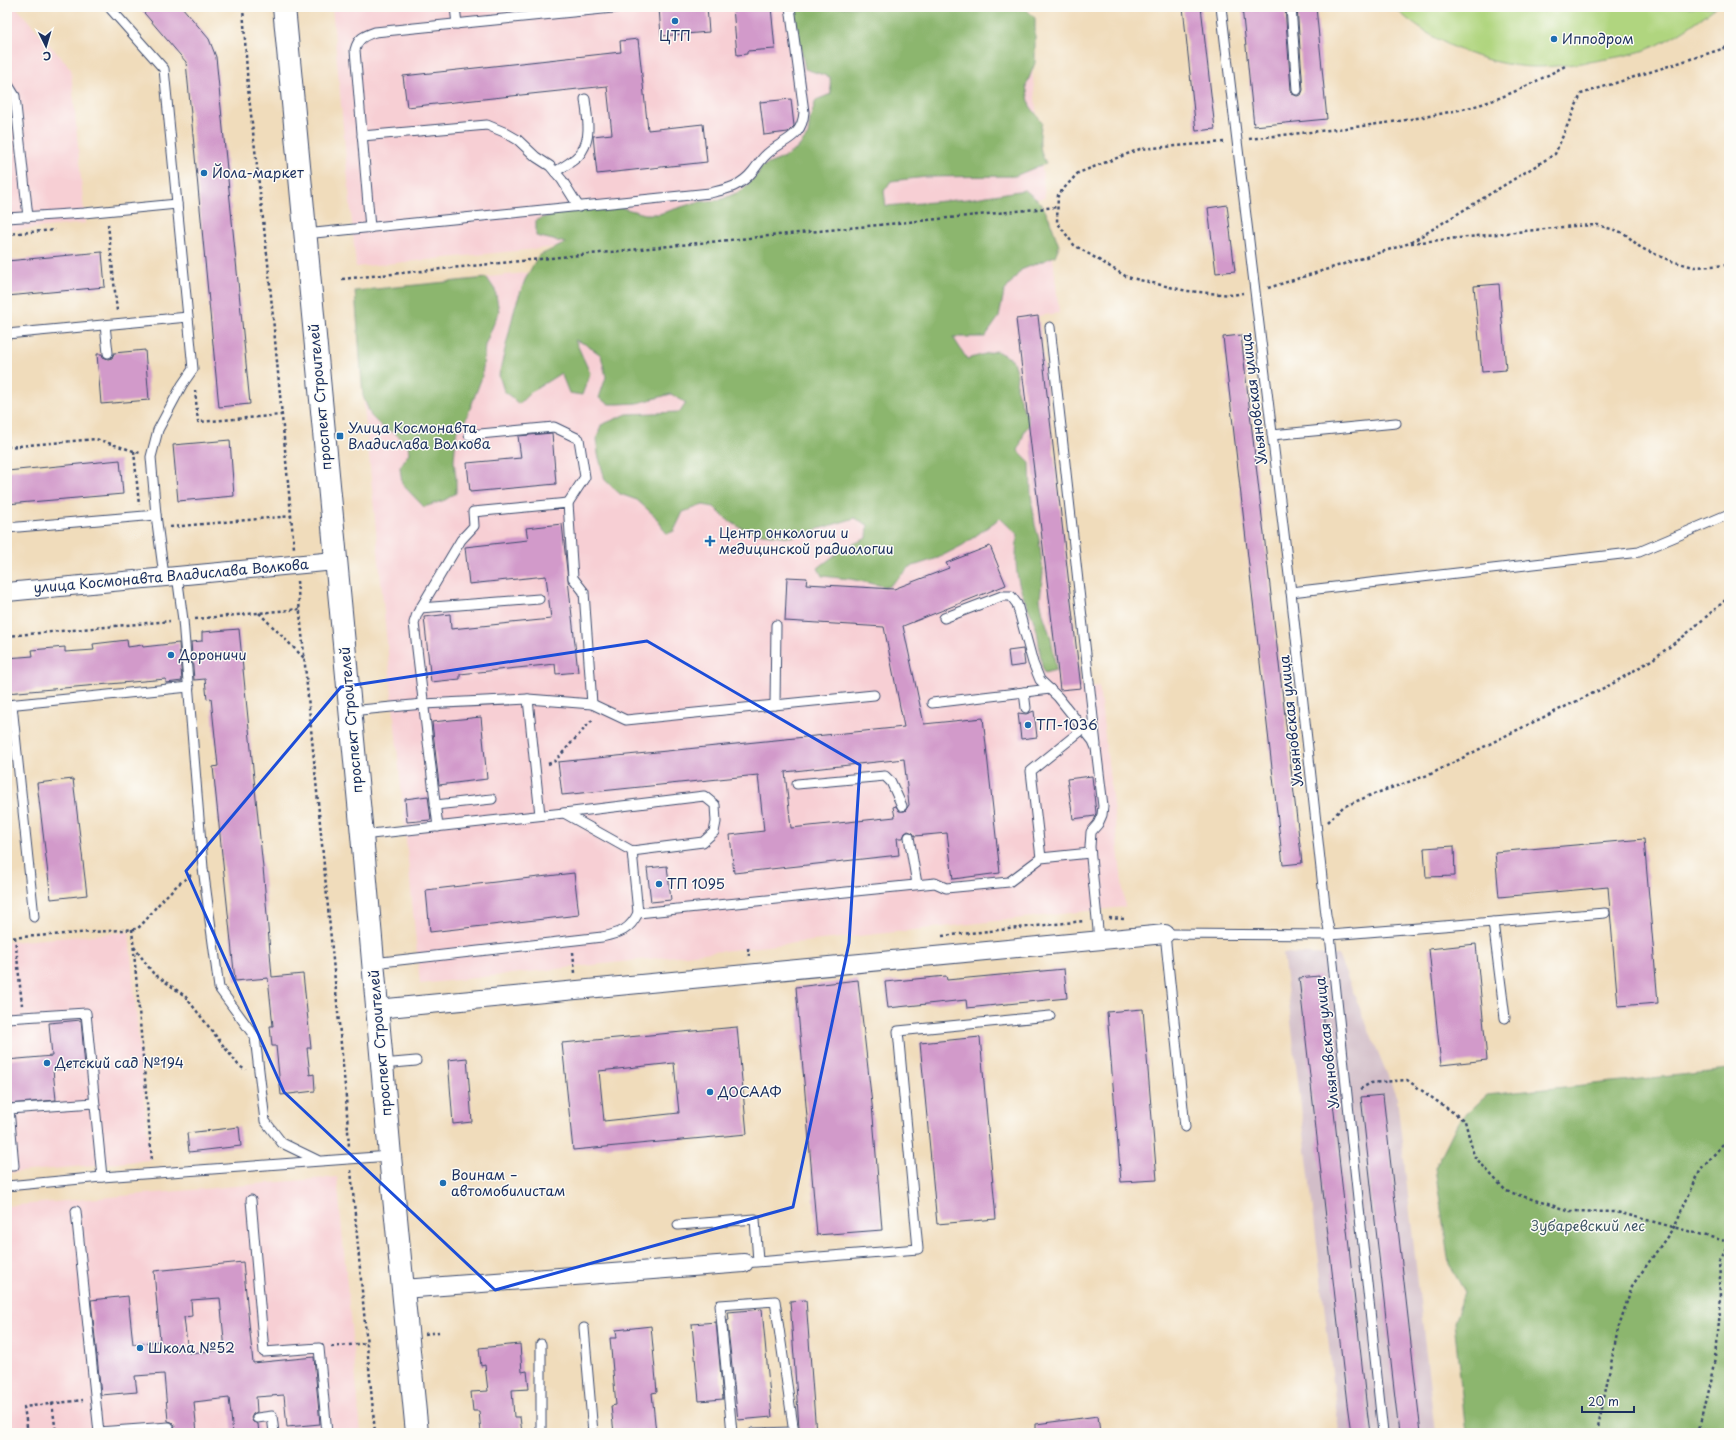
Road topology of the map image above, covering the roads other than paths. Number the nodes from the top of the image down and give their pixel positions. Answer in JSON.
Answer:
{"nodes":[{"id":1,"x":109,"y":7,"type":"edge"},
{"id":2,"x":284,"y":7,"type":"edge"},
{"id":3,"x":456,"y":7,"type":"edge"},
{"id":4,"x":623,"y":7,"type":"edge"},
{"id":5,"x":790,"y":7,"type":"edge"},
{"id":6,"x":1221,"y":7,"type":"edge"},
{"id":7,"x":1291,"y":7,"type":"edge"},
{"id":8,"x":608,"y":8,"type":"edge"},
{"id":9,"x":457,"y":24,"type":"junction"},
{"id":10,"x":7,"y":83,"type":"edge"},
{"id":11,"x":1298,"y":90,"type":"dead end"},
{"id":12,"x":585,"y":99,"type":"dead end"},
{"id":13,"x":362,"y":136,"type":"junction"},
{"id":14,"x":555,"y":172,"type":"junction"},
{"id":15,"x":177,"y":204,"type":"junction"},
{"id":16,"x":579,"y":207,"type":"junction"},
{"id":17,"x":28,"y":216,"type":"junction"},
{"id":18,"x":7,"y":218,"type":"edge"},
{"id":19,"x":370,"y":228,"type":"junction"},
{"id":20,"x":305,"y":234,"type":"junction"},
{"id":21,"x":138,"y":312,"type":"dead end"},
{"id":22,"x":188,"y":317,"type":"junction"},
{"id":23,"x":139,"y":321,"type":"junction"},
{"id":24,"x":105,"y":325,"type":"junction"},
{"id":25,"x":1050,"y":327,"type":"dead end"},
{"id":26,"x":7,"y":334,"type":"edge"},
{"id":27,"x":108,"y":353,"type":"dead end"},
{"id":28,"x":1396,"y":423,"type":"dead end"},
{"id":29,"x":469,"y":435,"type":"dead end"},
{"id":30,"x":1272,"y":435,"type":"junction"},
{"id":31,"x":568,"y":503,"type":"junction"},
{"id":32,"x":1729,"y":514,"type":"edge"},
{"id":33,"x":156,"y":515,"type":"junction"},
{"id":34,"x":7,"y":528,"type":"edge"},
{"id":35,"x":335,"y":560,"type":"junction"},
{"id":36,"x":170,"y":576,"type":"junction"},
{"id":37,"x":7,"y":592,"type":"edge"},
{"id":38,"x":1291,"y":592,"type":"junction"},
{"id":39,"x":539,"y":599,"type":"dead end"},
{"id":40,"x":420,"y":608,"type":"junction"},
{"id":41,"x":944,"y":618,"type":"dead end"},
{"id":42,"x":776,"y":625,"type":"dead end"},
{"id":43,"x":189,"y":687,"type":"junction"},
{"id":44,"x":1050,"y":689,"type":"junction"},
{"id":45,"x":1024,"y":692,"type":"junction"},
{"id":46,"x":874,"y":695,"type":"dead end"},
{"id":47,"x":528,"y":699,"type":"junction"},
{"id":48,"x":932,"y":703,"type":"dead end"},
{"id":49,"x":423,"y":704,"type":"junction"},
{"id":50,"x":592,"y":704,"type":"junction"},
{"id":51,"x":9,"y":705,"type":"edge"},
{"id":52,"x":775,"y":705,"type":"junction"},
{"id":53,"x":1026,"y":708,"type":"dead end"},
{"id":54,"x":350,"y":711,"type":"junction"},
{"id":55,"x":1083,"y":729,"type":"junction"},
{"id":56,"x":1096,"y":748,"type":"junction"},
{"id":57,"x":797,"y":784,"type":"dead end"},
{"id":58,"x":492,"y":799,"type":"dead end"},
{"id":59,"x":435,"y":805,"type":"junction"},
{"id":60,"x":902,"y":806,"type":"dead end"},
{"id":61,"x":564,"y":812,"type":"junction"},
{"id":62,"x":540,"y":815,"type":"junction"},
{"id":63,"x":438,"y":827,"type":"junction"},
{"id":64,"x":362,"y":835,"type":"junction"},
{"id":65,"x":909,"y":837,"type":"dead end"},
{"id":66,"x":632,"y":851,"type":"junction"},
{"id":67,"x":1090,"y":853,"type":"junction"},
{"id":68,"x":1041,"y":858,"type":"junction"},
{"id":69,"x":917,"y":884,"type":"junction"},
{"id":70,"x":638,"y":913,"type":"junction"},
{"id":71,"x":1605,"y":913,"type":"dead end"},
{"id":72,"x":34,"y":916,"type":"dead end"},
{"id":73,"x":1493,"y":922,"type":"junction"},
{"id":74,"x":1165,"y":934,"type":"junction"},
{"id":75,"x":1330,"y":935,"type":"junction"},
{"id":76,"x":1100,"y":940,"type":"junction"},
{"id":77,"x":373,"y":963,"type":"junction"},
{"id":78,"x":377,"y":1009,"type":"junction"},
{"id":79,"x":1050,"y":1016,"type":"dead end"},
{"id":80,"x":7,"y":1018,"type":"edge"},
{"id":81,"x":1505,"y":1018,"type":"dead end"},
{"id":82,"x":416,"y":1061,"type":"dead end"},
{"id":83,"x":382,"y":1064,"type":"junction"},
{"id":84,"x":94,"y":1103,"type":"junction"},
{"id":85,"x":1185,"y":1127,"type":"dead end"},
{"id":86,"x":390,"y":1156,"type":"junction"},
{"id":87,"x":317,"y":1160,"type":"junction"},
{"id":88,"x":7,"y":1166,"type":"edge"},
{"id":89,"x":102,"y":1177,"type":"junction"},
{"id":90,"x":7,"y":1186,"type":"edge"},
{"id":91,"x":251,"y":1200,"type":"dead end"},
{"id":92,"x":76,"y":1211,"type":"dead end"},
{"id":93,"x":678,"y":1225,"type":"dead end"},
{"id":94,"x":751,"y":1262,"type":"junction"},
{"id":95,"x":403,"y":1289,"type":"junction"},
{"id":96,"x":584,"y":1328,"type":"dead end"},
{"id":97,"x":541,"y":1344,"type":"dead end"},
{"id":98,"x":257,"y":1418,"type":"dead end"},
{"id":99,"x":169,"y":1427,"type":"dead end"},
{"id":100,"x":99,"y":1432,"type":"edge"},
{"id":101,"x":794,"y":1432,"type":"edge"},
{"id":102,"x":274,"y":1433,"type":"edge"},
{"id":103,"x":327,"y":1433,"type":"edge"},
{"id":104,"x":417,"y":1433,"type":"edge"},
{"id":105,"x":541,"y":1433,"type":"edge"},
{"id":106,"x":593,"y":1433,"type":"edge"},
{"id":107,"x":732,"y":1433,"type":"edge"},
{"id":108,"x":753,"y":1433,"type":"edge"},
{"id":109,"x":1383,"y":1433,"type":"edge"}],
"edges":[{"from":1,"to":15,"type":"lane"},
{"from":2,"to":20,"type":"main road","name":"проспект Строителей"},
{"from":3,"to":9,"type":"lane"},
{"from":4,"to":8,"type":"lane"},
{"from":5,"to":16,"type":"lane"},
{"from":6,"to":30,"type":"lane","name":"Ульяновская улица"},
{"from":7,"to":11,"type":"lane"},
{"from":8,"to":9,"type":"lane"},
{"from":9,"to":13,"type":"lane"},
{"from":10,"to":17,"type":"lane"},
{"from":12,"to":14,"type":"lane"},
{"from":13,"to":14,"type":"lane"},
{"from":13,"to":19,"type":"lane"},
{"from":14,"to":16,"type":"lane"},
{"from":15,"to":17,"type":"lane"},
{"from":15,"to":22,"type":"lane"},
{"from":16,"to":19,"type":"lane"},
{"from":17,"to":18,"type":"lane"},
{"from":19,"to":20,"type":"lane"},
{"from":20,"to":35,"type":"main road","name":"проспект Строителей"},
{"from":21,"to":23,"type":"lane"},
{"from":22,"to":23,"type":"lane"},
{"from":22,"to":33,"type":"lane"},
{"from":23,"to":24,"type":"lane"},
{"from":24,"to":26,"type":"lane"},
{"from":24,"to":27,"type":"lane"},
{"from":25,"to":56,"type":"lane"},
{"from":28,"to":30,"type":"lane"},
{"from":29,"to":31,"type":"lane"},
{"from":30,"to":38,"type":"lane","name":"Ульяновская улица"},
{"from":31,"to":40,"type":"lane"},
{"from":31,"to":50,"type":"lane"},
{"from":32,"to":38,"type":"lane"},
{"from":33,"to":34,"type":"lane"},
{"from":33,"to":36,"type":"lane"},
{"from":35,"to":36,"type":"street","name":"улица Космонавта Владислава Волкова"},
{"from":35,"to":54,"type":"main road","name":"проспект Строителей"},
{"from":36,"to":37,"type":"street","name":"улица Космонавта Владислава Волкова"},
{"from":36,"to":43,"type":"lane"},
{"from":38,"to":75,"type":"lane","name":"Ульяновская улица"},
{"from":39,"to":40,"type":"lane"},
{"from":40,"to":49,"type":"lane"},
{"from":41,"to":44,"type":"lane"},
{"from":42,"to":52,"type":"lane"},
{"from":43,"to":51,"type":"lane"},
{"from":43,"to":87,"type":"lane"},
{"from":44,"to":45,"type":"lane"},
{"from":44,"to":55,"type":"lane"},
{"from":45,"to":48,"type":"lane"},
{"from":45,"to":53,"type":"lane"},
{"from":46,"to":52,"type":"lane"},
{"from":47,"to":49,"type":"lane"},
{"from":47,"to":50,"type":"lane"},
{"from":47,"to":62,"type":"lane"},
{"from":49,"to":54,"type":"lane"},
{"from":49,"to":59,"type":"lane"},
{"from":50,"to":52,"type":"lane"},
{"from":51,"to":72,"type":"lane"},
{"from":54,"to":64,"type":"main road","name":"проспект Строителей"},
{"from":55,"to":56,"type":"lane"},
{"from":55,"to":68,"type":"lane"},
{"from":56,"to":67,"type":"lane"},
{"from":57,"to":60,"type":"lane"},
{"from":58,"to":59,"type":"lane"},
{"from":59,"to":63,"type":"lane"},
{"from":61,"to":62,"type":"lane"},
{"from":61,"to":66,"type":"lane"},
{"from":61,"to":66,"type":"lane"},
{"from":62,"to":63,"type":"lane"},
{"from":63,"to":64,"type":"lane"},
{"from":64,"to":77,"type":"main road","name":"проспект Строителей"},
{"from":65,"to":69,"type":"lane"},
{"from":66,"to":70,"type":"lane"},
{"from":67,"to":68,"type":"lane"},
{"from":67,"to":76,"type":"lane"},
{"from":68,"to":69,"type":"lane"},
{"from":69,"to":70,"type":"lane"},
{"from":70,"to":77,"type":"lane"},
{"from":71,"to":73,"type":"lane"},
{"from":73,"to":75,"type":"lane"},
{"from":73,"to":81,"type":"lane"},
{"from":74,"to":75,"type":"lane"},
{"from":74,"to":76,"type":"street"},
{"from":74,"to":85,"type":"lane"},
{"from":75,"to":109,"type":"lane","name":"Ульяновская улица"},
{"from":76,"to":78,"type":"street"},
{"from":77,"to":78,"type":"main road","name":"проспект Строителей"},
{"from":78,"to":83,"type":"main road","name":"проспект Строителей"},
{"from":79,"to":94,"type":"lane"},
{"from":80,"to":84,"type":"lane"},
{"from":82,"to":83,"type":"lane"},
{"from":83,"to":86,"type":"main road","name":"проспект Строителей"},
{"from":84,"to":88,"type":"lane"},
{"from":84,"to":89,"type":"lane"},
{"from":86,"to":87,"type":"lane"},
{"from":86,"to":95,"type":"main road","name":"проспект Строителей"},
{"from":87,"to":89,"type":"lane"},
{"from":89,"to":90,"type":"lane"},
{"from":91,"to":103,"type":"lane"},
{"from":92,"to":100,"type":"lane"},
{"from":93,"to":94,"type":"lane"},
{"from":94,"to":95,"type":"street"},
{"from":95,"to":104,"type":"main road","name":"проспект Строителей"},
{"from":96,"to":106,"type":"lane"},
{"from":97,"to":105,"type":"lane"},
{"from":98,"to":102,"type":"lane"},
{"from":99,"to":100,"type":"lane"},
{"from":101,"to":107,"type":"lane"},
{"from":101,"to":108,"type":"lane"}]}
